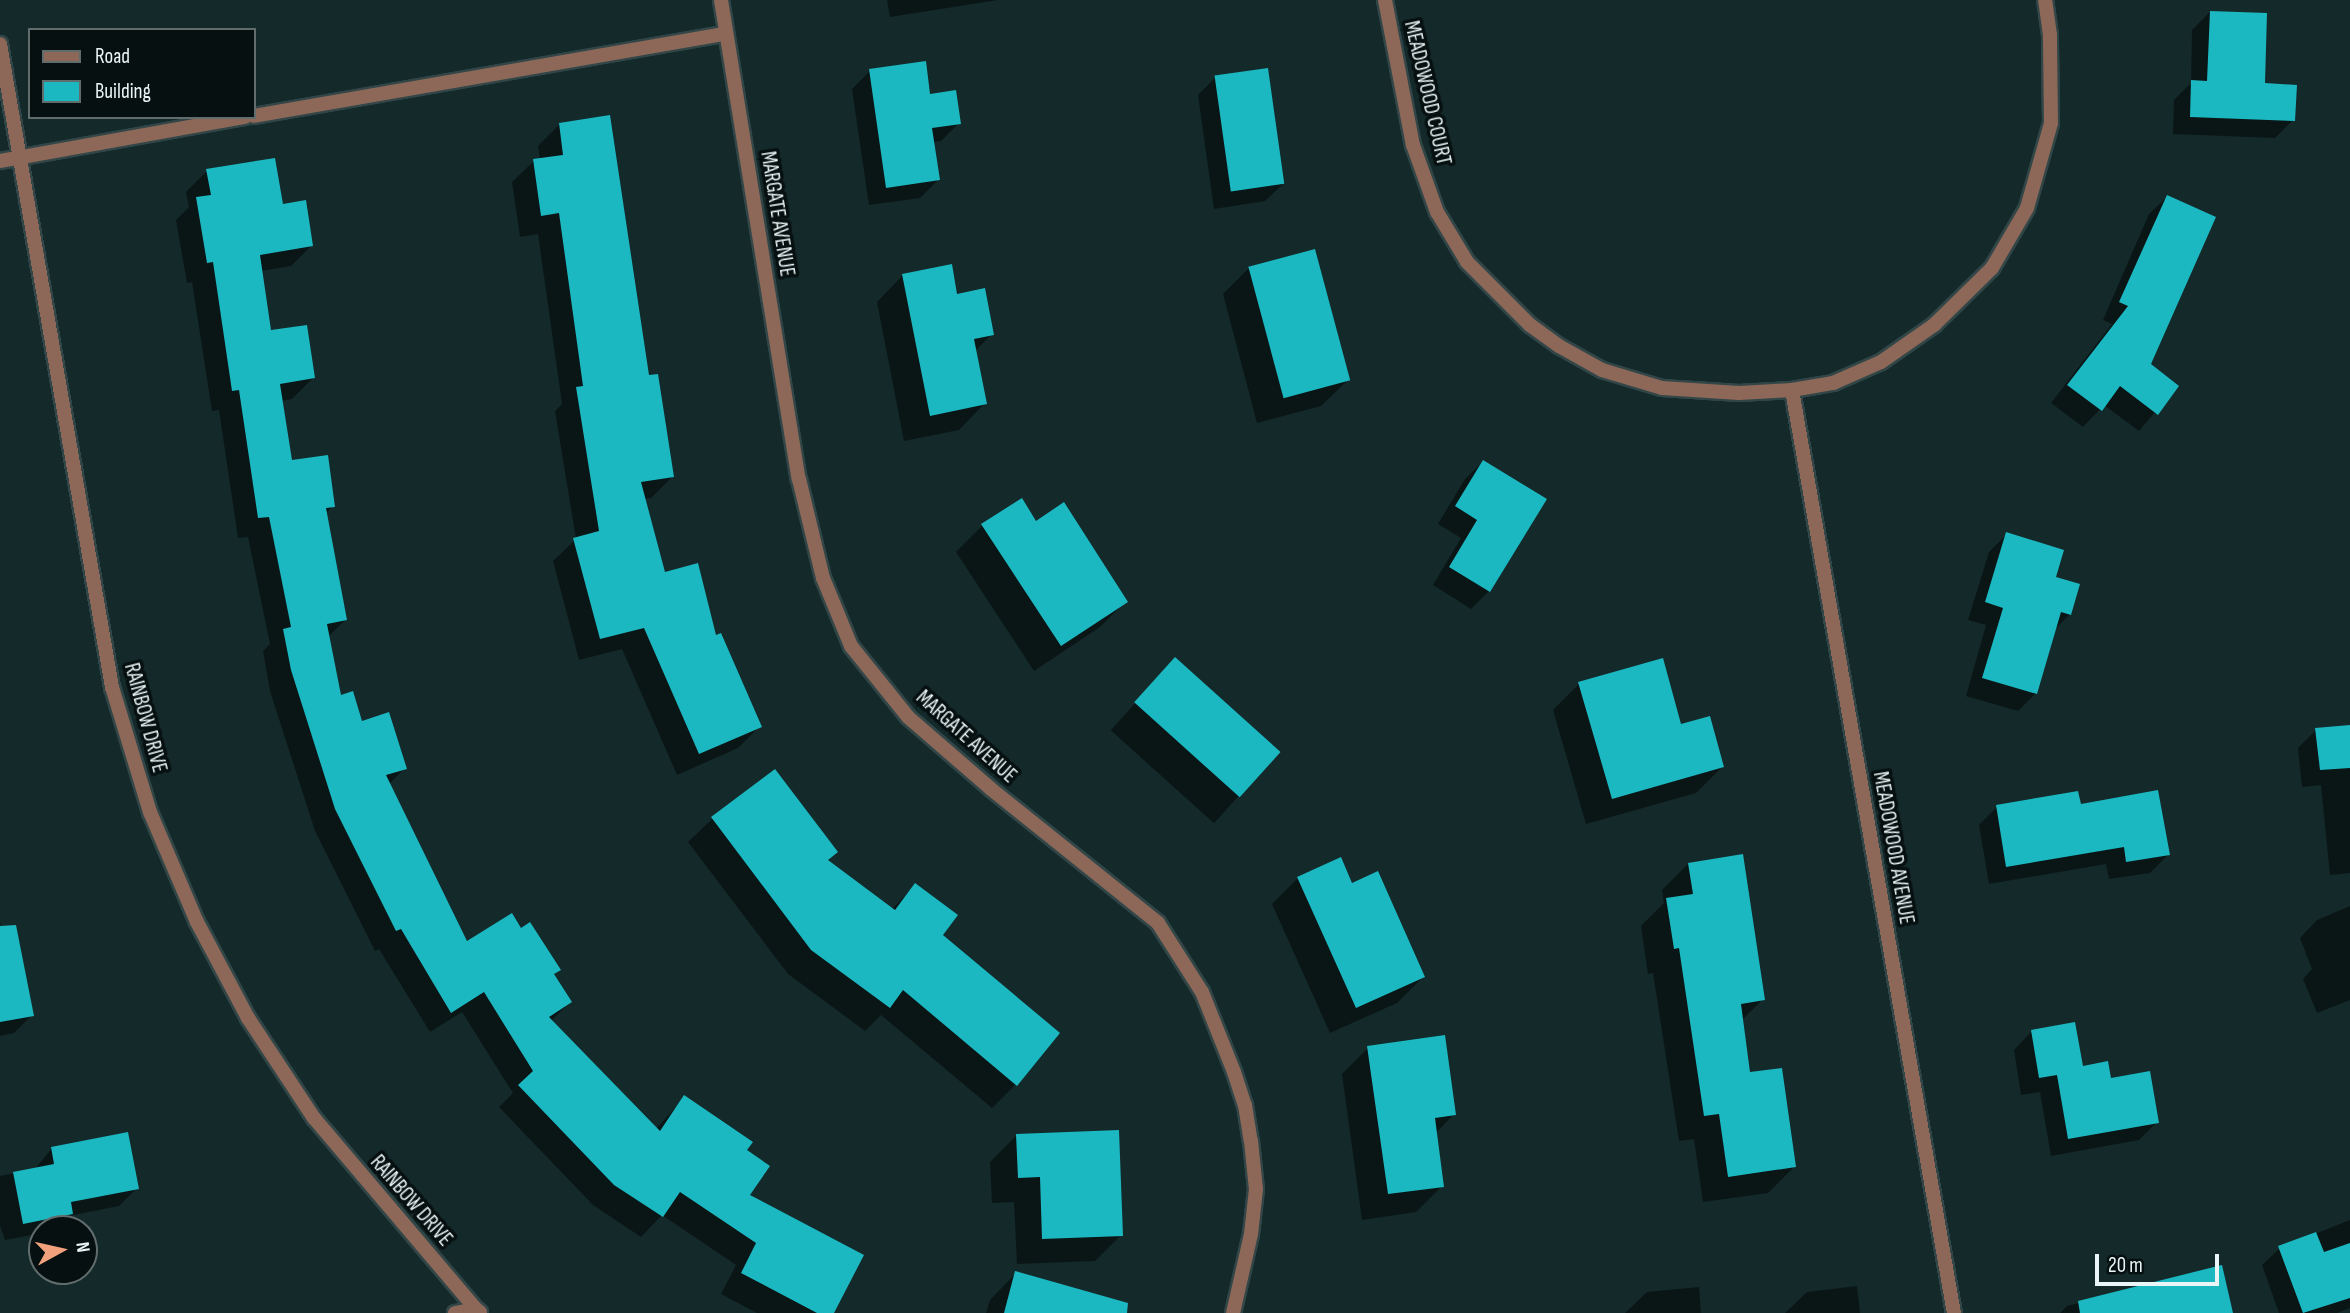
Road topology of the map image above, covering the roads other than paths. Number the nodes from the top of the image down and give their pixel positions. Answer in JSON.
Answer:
{"nodes":[{"id":1,"x":721,"y":0,"type":"edge"},
{"id":2,"x":1385,"y":0,"type":"edge"},
{"id":3,"x":2045,"y":0,"type":"edge"},
{"id":4,"x":726,"y":34,"type":"junction"},
{"id":5,"x":0,"y":44,"type":"edge"},
{"id":6,"x":256,"y":116,"type":"edge"},
{"id":7,"x":235,"y":119,"type":"edge"},
{"id":8,"x":20,"y":157,"type":"junction"},
{"id":9,"x":0,"y":161,"type":"edge"},
{"id":10,"x":1792,"y":390,"type":"junction"},
{"id":11,"x":478,"y":1312,"type":"edge"},
{"id":12,"x":455,"y":1313,"type":"edge"},
{"id":13,"x":1233,"y":1313,"type":"edge"},
{"id":14,"x":1954,"y":1313,"type":"edge"}],
"edges":[{"from":1,"to":4,"type":"street","name":"MARGATE AVENUE"},
{"from":2,"to":10,"type":"street","name":"MEADOWOOD COURT"},
{"from":3,"to":10,"type":"street","name":"MEADOWOOD COURT"},
{"from":4,"to":6,"type":"street"},
{"from":4,"to":13,"type":"street","name":"MARGATE AVENUE"},
{"from":5,"to":8,"type":"street","name":"RAINBOW DRIVE"},
{"from":7,"to":8,"type":"street"},
{"from":8,"to":9,"type":"street"},
{"from":8,"to":11,"type":"street","name":"RAINBOW DRIVE"},
{"from":10,"to":14,"type":"street","name":"MEADOWOOD AVENUE"},
{"from":11,"to":12,"type":"street"}]}
